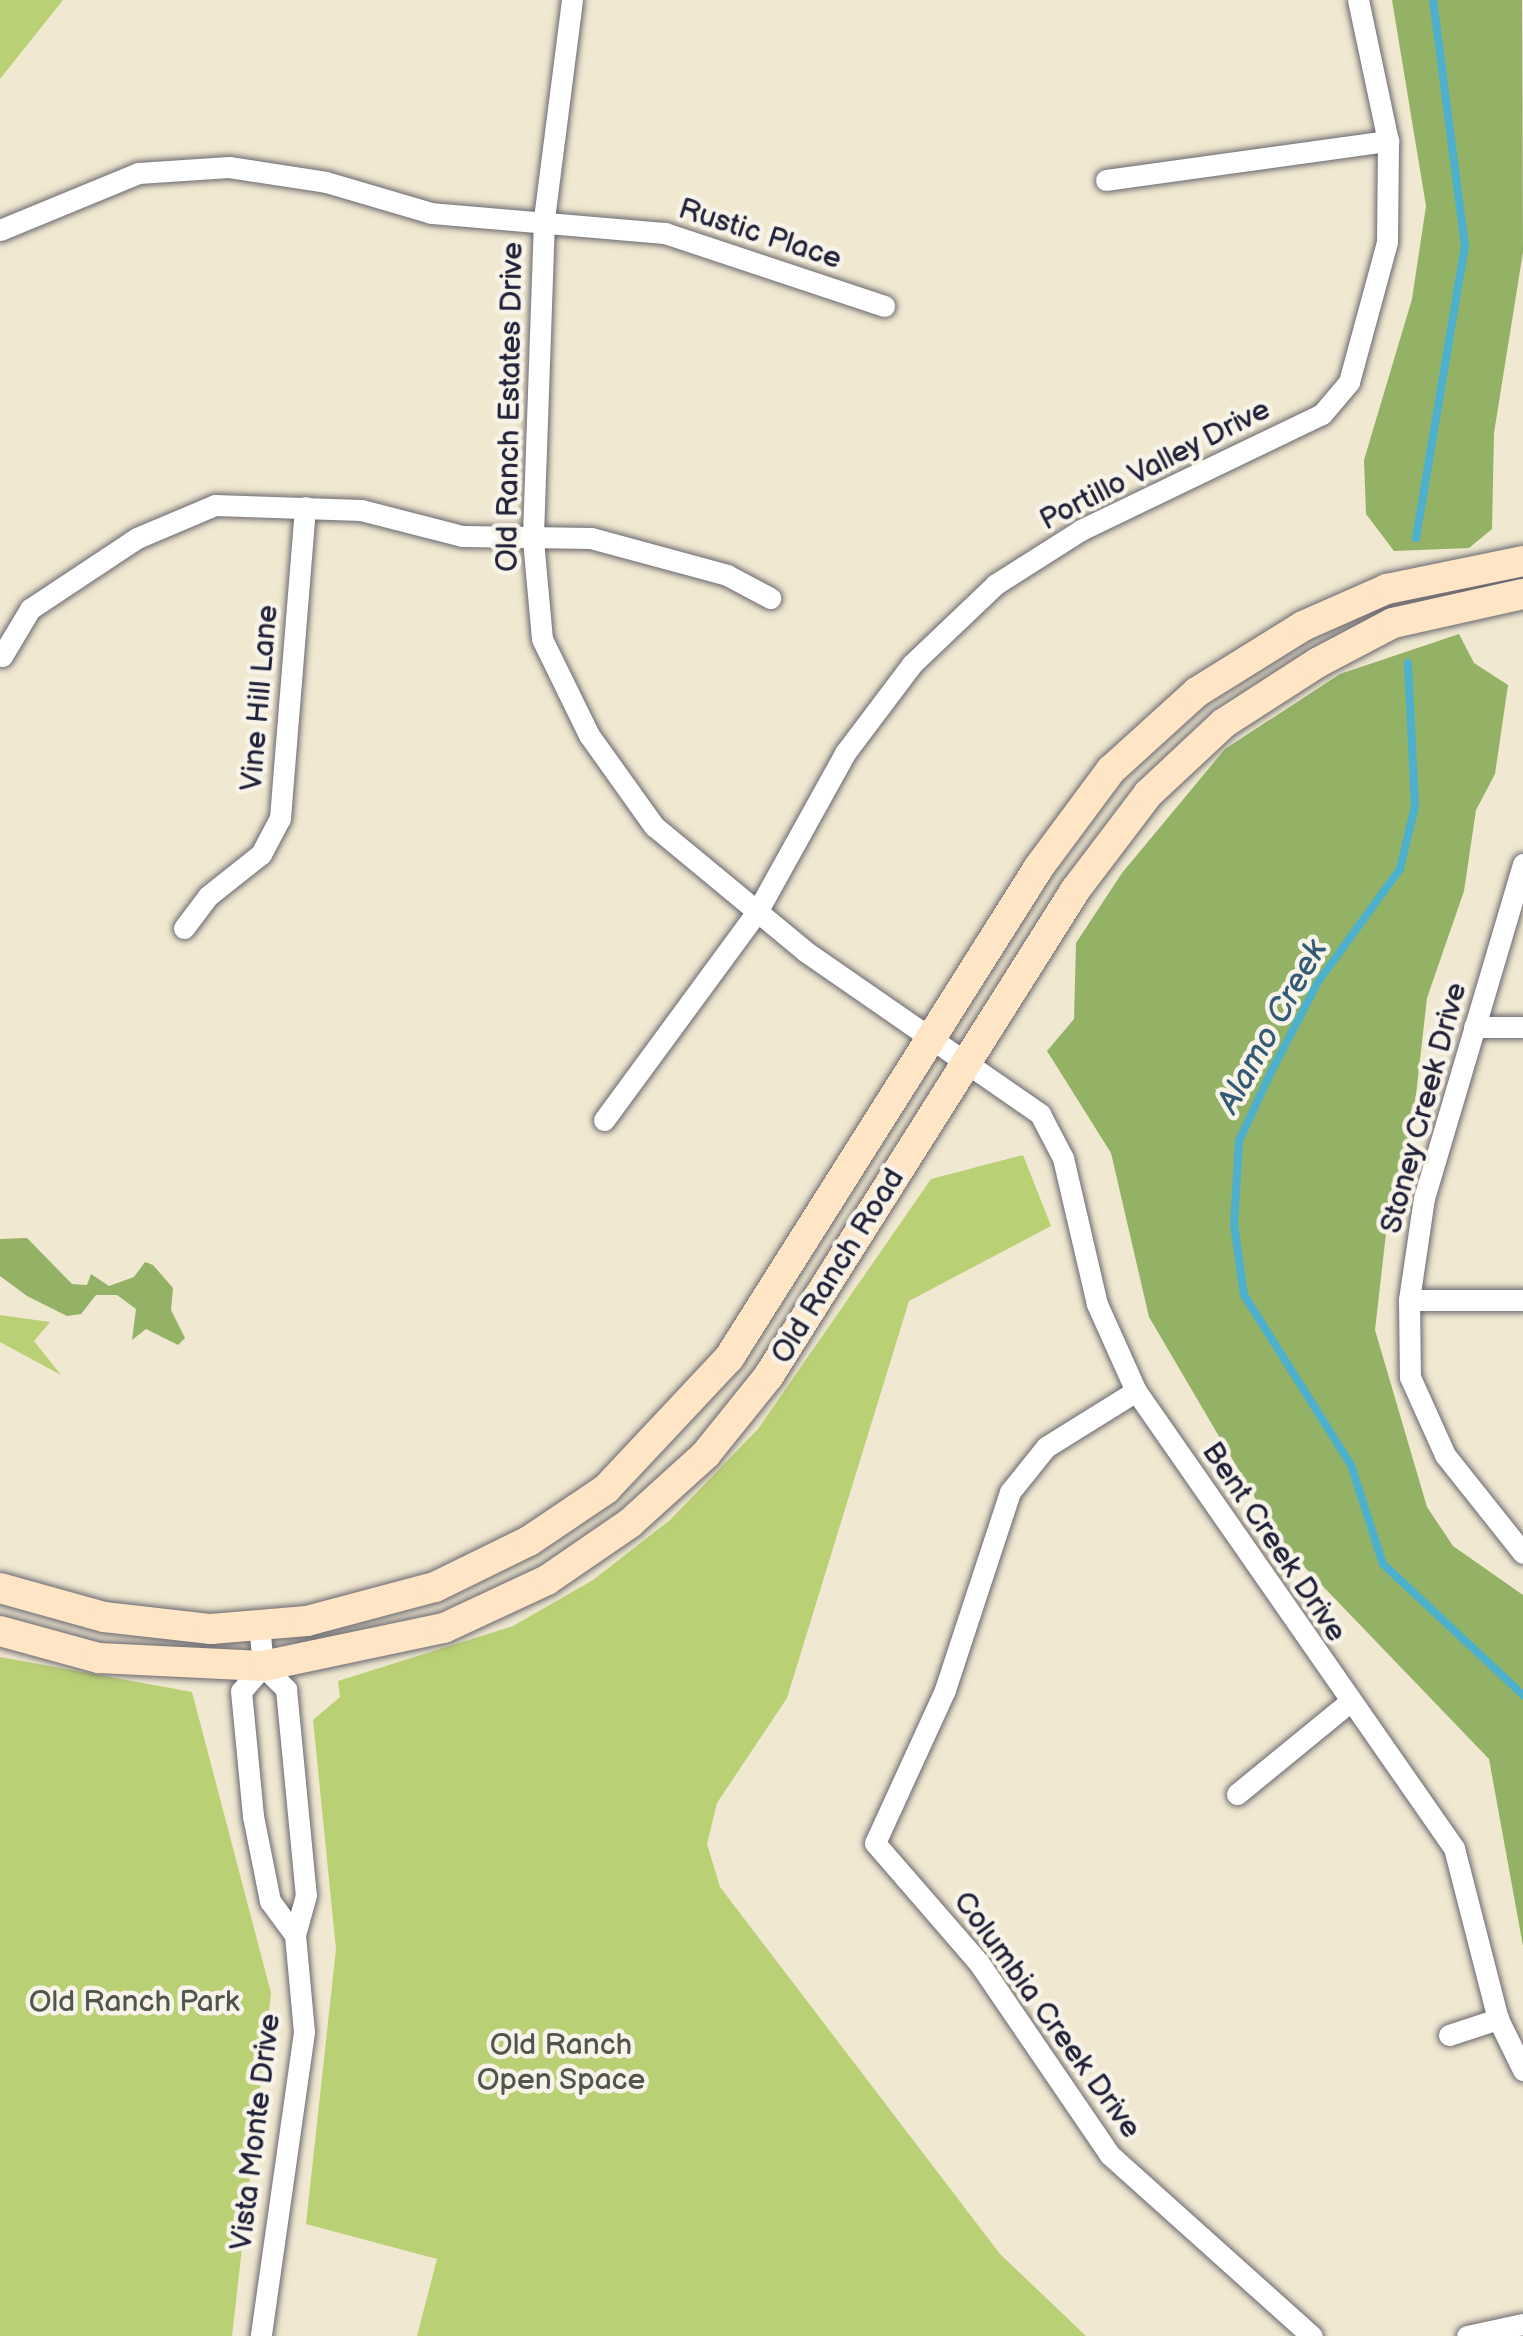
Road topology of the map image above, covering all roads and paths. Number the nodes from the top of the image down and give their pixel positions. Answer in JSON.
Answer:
{"nodes":[{"id":1,"x":572,"y":0,"type":"edge"},
{"id":2,"x":1358,"y":0,"type":"edge"},
{"id":3,"x":1388,"y":141,"type":"junction"},
{"id":4,"x":1106,"y":180,"type":"dead end"},
{"id":5,"x":544,"y":220,"type":"junction"},
{"id":6,"x":0,"y":230,"type":"edge"},
{"id":7,"x":884,"y":306,"type":"dead end"},
{"id":8,"x":305,"y":507,"type":"junction"},
{"id":9,"x":533,"y":540,"type":"junction"},
{"id":10,"x":1523,"y":560,"type":"edge"},
{"id":11,"x":1523,"y":594,"type":"edge"},
{"id":12,"x":770,"y":598,"type":"dead end"},
{"id":13,"x":2,"y":656,"type":"edge"},
{"id":14,"x":1523,"y":864,"type":"edge"},
{"id":15,"x":757,"y":912,"type":"junction"},
{"id":16,"x":184,"y":928,"type":"dead end"},
{"id":17,"x":1474,"y":1027,"type":"junction"},
{"id":18,"x":1523,"y":1027,"type":"edge"},
{"id":19,"x":934,"y":1038,"type":"junction"},
{"id":20,"x":968,"y":1059,"type":"junction"},
{"id":21,"x":604,"y":1120,"type":"dead end"},
{"id":22,"x":1409,"y":1300,"type":"junction"},
{"id":23,"x":1523,"y":1300,"type":"edge"},
{"id":24,"x":1136,"y":1391,"type":"junction"},
{"id":25,"x":1523,"y":1553,"type":"edge"},
{"id":26,"x":0,"y":1588,"type":"edge"},
{"id":27,"x":259,"y":1624,"type":"junction"},
{"id":28,"x":0,"y":1630,"type":"edge"},
{"id":29,"x":263,"y":1666,"type":"junction"},
{"id":30,"x":1347,"y":1704,"type":"junction"},
{"id":31,"x":1237,"y":1794,"type":"dead end"},
{"id":32,"x":295,"y":1935,"type":"junction"},
{"id":33,"x":1498,"y":2019,"type":"junction"},
{"id":34,"x":1449,"y":2035,"type":"dead end"},
{"id":35,"x":1523,"y":2070,"type":"edge"},
{"id":36,"x":1523,"y":2324,"type":"edge"},
{"id":37,"x":261,"y":2336,"type":"edge"},
{"id":38,"x":1312,"y":2336,"type":"edge"},
{"id":39,"x":1467,"y":2336,"type":"edge"}],
"edges":[{"from":1,"to":5,"type":"street","name":"Old Ranch Estates Drive"},
{"from":2,"to":3,"type":"street","name":"Portillo Valley Drive"},
{"from":3,"to":4,"type":"street"},
{"from":3,"to":15,"type":"street","name":"Portillo Valley Drive"},
{"from":5,"to":6,"type":"street","name":"Rustic Place"},
{"from":5,"to":7,"type":"street","name":"Rustic Place"},
{"from":5,"to":9,"type":"street","name":"Old Ranch Estates Drive"},
{"from":8,"to":9,"type":"street"},
{"from":8,"to":13,"type":"street"},
{"from":8,"to":16,"type":"street","name":"Vine Hill Lane"},
{"from":9,"to":12,"type":"street"},
{"from":9,"to":15,"type":"street","name":"Old Ranch Estates Drive"},
{"from":10,"to":19,"type":"street","name":"Old Ranch Road"},
{"from":11,"to":20,"type":"street","name":"Old Ranch Road"},
{"from":14,"to":17,"type":"street","name":"Stoney Creek Drive"},
{"from":15,"to":19,"type":"street","name":"Old Ranch Estates Drive"},
{"from":15,"to":21,"type":"street","name":"Portillo Valley Drive"},
{"from":17,"to":18,"type":"street"},
{"from":17,"to":22,"type":"street","name":"Stoney Creek Drive"},
{"from":19,"to":20,"type":"street","name":"Old Ranch Estates Drive"},
{"from":19,"to":27,"type":"street","name":"Old Ranch Road"},
{"from":20,"to":24,"type":"street","name":"Bent Creek Drive"},
{"from":20,"to":29,"type":"street","name":"Old Ranch Road"},
{"from":22,"to":23,"type":"street"},
{"from":22,"to":25,"type":"street","name":"Stoney Creek Drive"},
{"from":24,"to":30,"type":"street","name":"Bent Creek Drive"},
{"from":24,"to":38,"type":"street","name":"Columbia Creek Drive"},
{"from":26,"to":27,"type":"street","name":"Old Ranch Road"},
{"from":27,"to":29,"type":"street","name":"Vista Monte Drive"},
{"from":28,"to":29,"type":"street","name":"Old Ranch Road"},
{"from":29,"to":32,"type":"street","name":"Vista Monte Drive"},
{"from":29,"to":32,"type":"street","name":"Vista Monte Drive"},
{"from":30,"to":31,"type":"street"},
{"from":30,"to":33,"type":"street","name":"Bent Creek Drive"},
{"from":32,"to":37,"type":"street","name":"Vista Monte Drive"},
{"from":33,"to":34,"type":"street"},
{"from":33,"to":35,"type":"street","name":"Bent Creek Drive"},
{"from":36,"to":39,"type":"street"}]}
